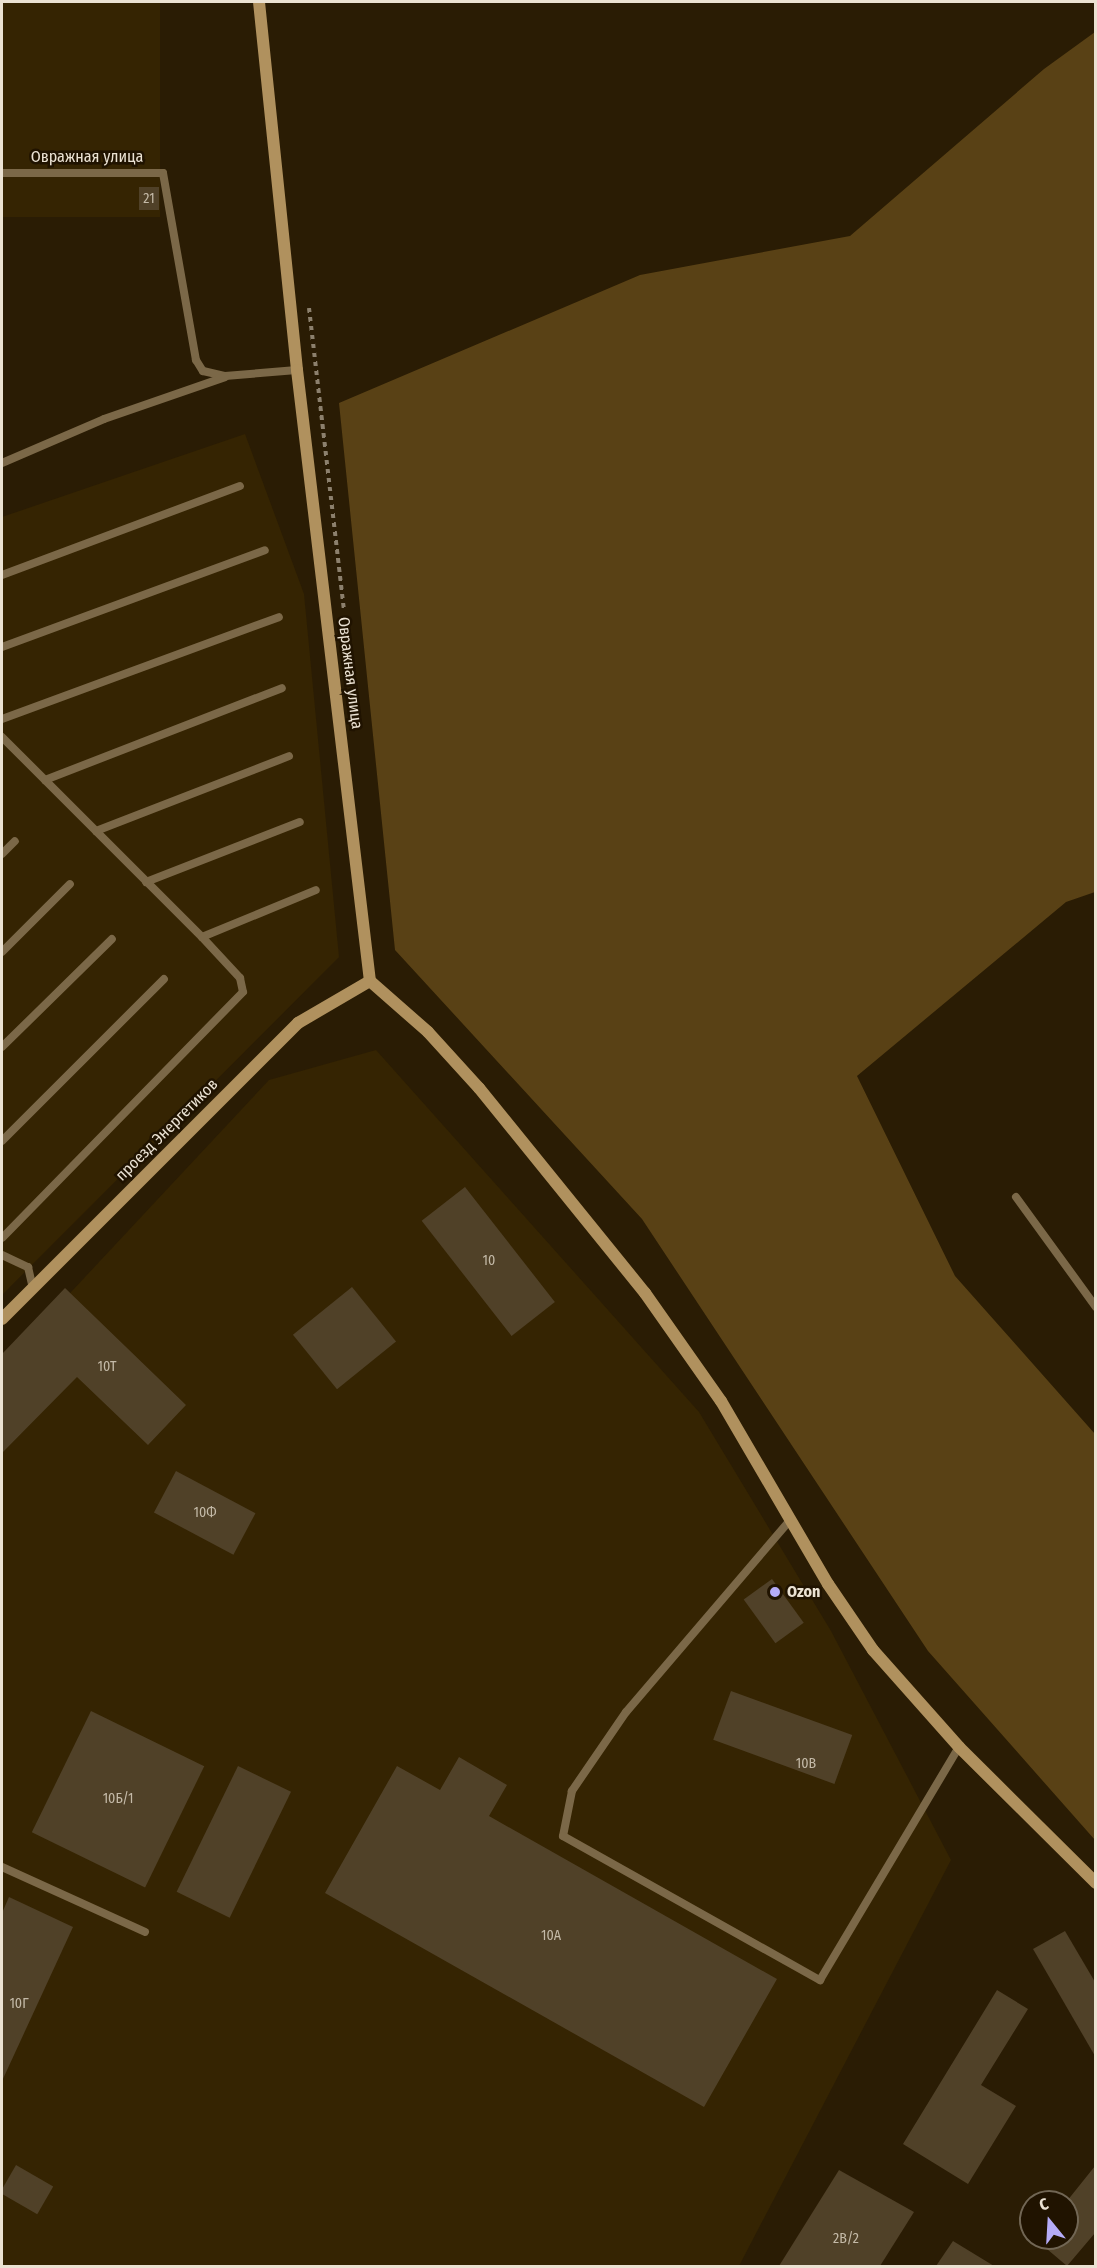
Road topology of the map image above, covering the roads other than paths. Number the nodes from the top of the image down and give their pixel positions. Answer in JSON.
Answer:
{"nodes":[{"id":1,"x":259,"y":2,"type":"edge"},
{"id":2,"x":2,"y":173,"type":"edge"},
{"id":3,"x":297,"y":370,"type":"junction"},
{"id":4,"x":225,"y":376,"type":"junction"},
{"id":5,"x":2,"y":462,"type":"edge"},
{"id":6,"x":240,"y":486,"type":"dead end"},
{"id":7,"x":266,"y":550,"type":"dead end"},
{"id":8,"x":2,"y":575,"type":"edge"},
{"id":9,"x":279,"y":616,"type":"dead end"},
{"id":10,"x":2,"y":647,"type":"edge"},
{"id":11,"x":282,"y":688,"type":"dead end"},
{"id":12,"x":2,"y":719,"type":"edge"},
{"id":13,"x":2,"y":737,"type":"edge"},
{"id":14,"x":289,"y":756,"type":"dead end"},
{"id":15,"x":45,"y":780,"type":"junction"},
{"id":16,"x":300,"y":822,"type":"dead end"},
{"id":17,"x":96,"y":831,"type":"junction"},
{"id":18,"x":15,"y":841,"type":"dead end"},
{"id":19,"x":2,"y":854,"type":"edge"},
{"id":20,"x":146,"y":882,"type":"junction"},
{"id":21,"x":70,"y":884,"type":"dead end"},
{"id":22,"x":316,"y":890,"type":"dead end"},
{"id":23,"x":202,"y":937,"type":"junction"},
{"id":24,"x":112,"y":939,"type":"dead end"},
{"id":25,"x":2,"y":952,"type":"edge"},
{"id":26,"x":164,"y":979,"type":"dead end"},
{"id":27,"x":370,"y":981,"type":"junction"},
{"id":28,"x":2,"y":1047,"type":"edge"},
{"id":29,"x":2,"y":1141,"type":"edge"},
{"id":30,"x":1016,"y":1197,"type":"dead end"},
{"id":31,"x":2,"y":1238,"type":"edge"},
{"id":32,"x":2,"y":1255,"type":"edge"},
{"id":33,"x":33,"y":1288,"type":"junction"},
{"id":34,"x":1095,"y":1307,"type":"edge"},
{"id":35,"x":2,"y":1319,"type":"edge"},
{"id":36,"x":791,"y":1519,"type":"junction"},
{"id":37,"x":959,"y":1747,"type":"junction"},
{"id":38,"x":2,"y":1867,"type":"edge"},
{"id":39,"x":1095,"y":1883,"type":"edge"},
{"id":40,"x":145,"y":1932,"type":"dead end"}],
"edges":[{"from":1,"to":3,"type":"street","name":"Овражная улица"},
{"from":2,"to":4,"type":"lane","name":"Овражная улица"},
{"from":3,"to":4,"type":"lane","name":"Овражная улица"},
{"from":3,"to":27,"type":"street","name":"Овражная улица"},
{"from":4,"to":5,"type":"lane"},
{"from":6,"to":8,"type":"lane"},
{"from":7,"to":10,"type":"lane"},
{"from":9,"to":12,"type":"lane"},
{"from":11,"to":15,"type":"lane"},
{"from":13,"to":15,"type":"lane"},
{"from":14,"to":17,"type":"lane"},
{"from":15,"to":17,"type":"lane"},
{"from":16,"to":20,"type":"lane"},
{"from":17,"to":20,"type":"lane"},
{"from":18,"to":19,"type":"lane"},
{"from":20,"to":23,"type":"lane"},
{"from":21,"to":25,"type":"lane"},
{"from":22,"to":23,"type":"lane"},
{"from":23,"to":31,"type":"lane"},
{"from":24,"to":28,"type":"lane"},
{"from":26,"to":29,"type":"lane"},
{"from":27,"to":33,"type":"street","name":"проезд Энергетиков"},
{"from":27,"to":36,"type":"street"},
{"from":30,"to":34,"type":"lane"},
{"from":32,"to":33,"type":"lane"},
{"from":33,"to":35,"type":"street","name":"проезд Энергетиков"},
{"from":36,"to":37,"type":"street"},
{"from":36,"to":37,"type":"lane"},
{"from":37,"to":39,"type":"street"},
{"from":38,"to":40,"type":"lane"}]}
